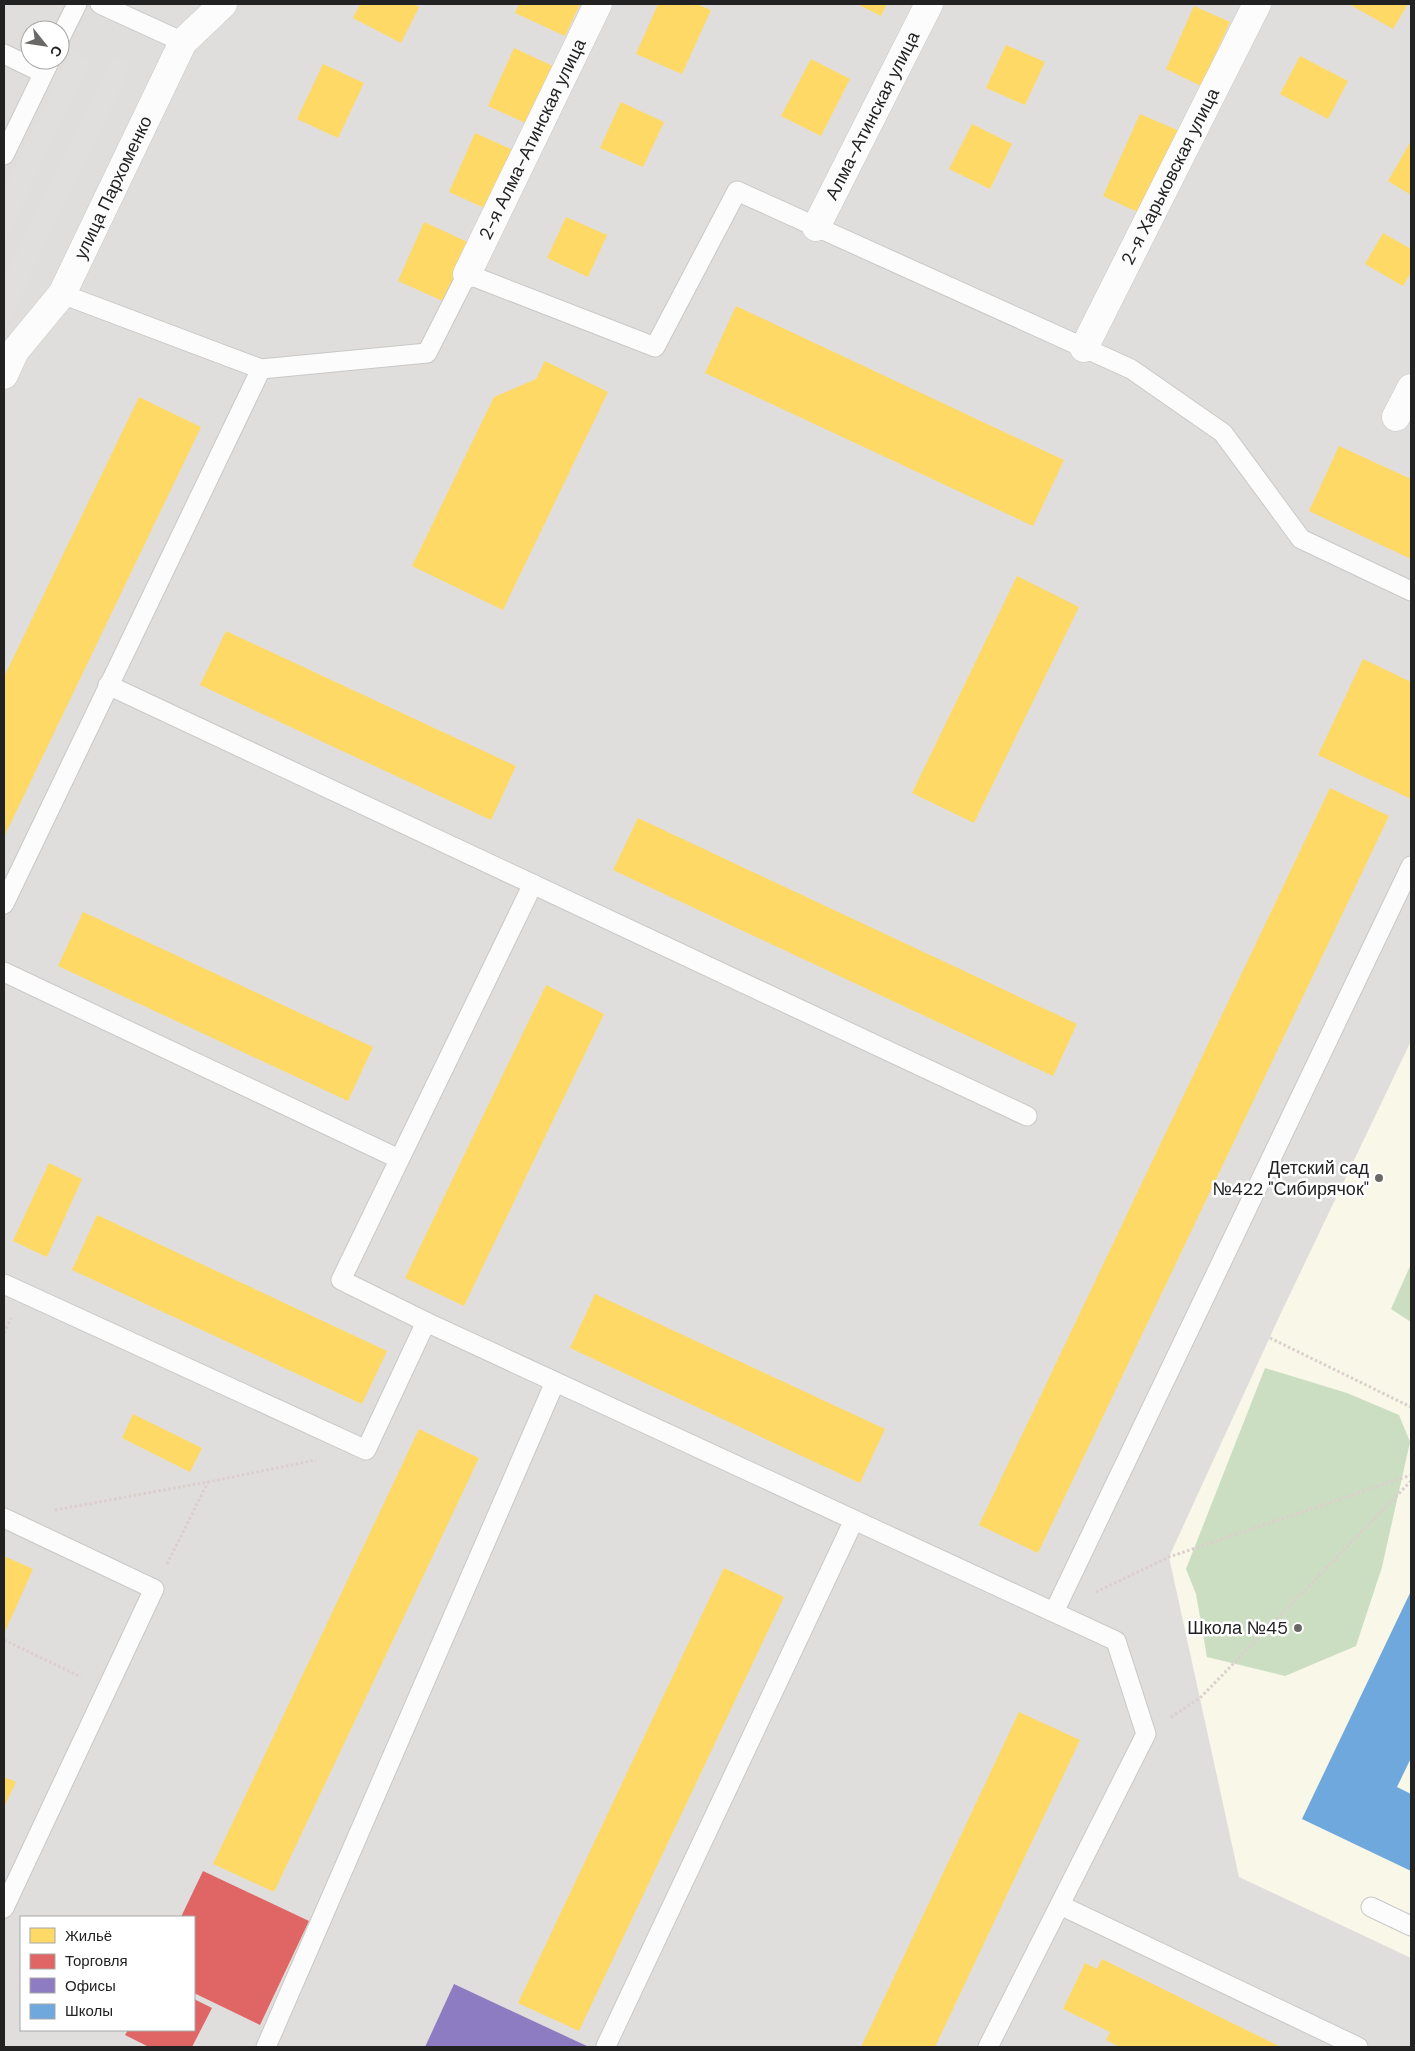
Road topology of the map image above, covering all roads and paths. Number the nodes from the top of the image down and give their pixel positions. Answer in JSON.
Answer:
{"nodes":[{"id":1,"x":76,"y":4,"type":"edge"},
{"id":2,"x":100,"y":4,"type":"edge"},
{"id":3,"x":222,"y":4,"type":"edge"},
{"id":4,"x":598,"y":4,"type":"edge"},
{"id":5,"x":929,"y":4,"type":"edge"},
{"id":6,"x":1257,"y":4,"type":"edge"},
{"id":7,"x":68,"y":20,"type":"edge"},
{"id":8,"x":183,"y":42,"type":"junction"},
{"id":9,"x":4,"y":54,"type":"edge"},
{"id":10,"x":20,"y":59,"type":"edge"},
{"id":11,"x":44,"y":70,"type":"edge"},
{"id":12,"x":4,"y":155,"type":"edge"},
{"id":13,"x":816,"y":227,"type":"junction"},
{"id":14,"x":467,"y":274,"type":"junction"},
{"id":15,"x":62,"y":294,"type":"junction"},
{"id":16,"x":1084,"y":348,"type":"junction"},
{"id":17,"x":261,"y":369,"type":"junction"},
{"id":18,"x":4,"y":375,"type":"edge"},
{"id":19,"x":1411,"y":388,"type":"edge"},
{"id":20,"x":1396,"y":417,"type":"dead end"},
{"id":21,"x":1411,"y":591,"type":"edge"},
{"id":22,"x":108,"y":685,"type":"junction"},
{"id":23,"x":1411,"y":866,"type":"edge"},
{"id":24,"x":533,"y":884,"type":"junction"},
{"id":25,"x":4,"y":904,"type":"edge"},
{"id":26,"x":4,"y":972,"type":"edge"},
{"id":27,"x":1027,"y":1116,"type":"dead end"},
{"id":28,"x":399,"y":1159,"type":"junction"},
{"id":29,"x":4,"y":1284,"type":"edge"},
{"id":30,"x":426,"y":1322,"type":"junction"},
{"id":31,"x":1270,"y":1338,"type":"dead end"},
{"id":32,"x":555,"y":1382,"type":"junction"},
{"id":33,"x":1411,"y":1407,"type":"edge"},
{"id":34,"x":366,"y":1450,"type":"junction"},
{"id":35,"x":1411,"y":1475,"type":"edge"},
{"id":36,"x":1411,"y":1481,"type":"edge"},
{"id":37,"x":208,"y":1482,"type":"junction"},
{"id":38,"x":5,"y":1519,"type":"edge"},
{"id":39,"x":854,"y":1520,"type":"junction"},
{"id":40,"x":154,"y":1589,"type":"junction"},
{"id":41,"x":1054,"y":1612,"type":"junction"},
{"id":42,"x":4,"y":1640,"type":"edge"},
{"id":43,"x":107,"y":1689,"type":"junction"},
{"id":44,"x":1146,"y":1734,"type":"junction"},
{"id":45,"x":1060,"y":1905,"type":"junction"},
{"id":46,"x":1371,"y":1907,"type":"dead end"},
{"id":47,"x":4,"y":1908,"type":"edge"},
{"id":48,"x":1411,"y":1926,"type":"edge"},
{"id":49,"x":606,"y":2046,"type":"edge"},
{"id":50,"x":266,"y":2047,"type":"edge"},
{"id":51,"x":988,"y":2047,"type":"edge"},
{"id":52,"x":1358,"y":2047,"type":"edge"}],
"edges":[{"from":1,"to":7,"type":"lane"},
{"from":2,"to":8,"type":"lane"},
{"from":3,"to":8,"type":"street","name":"улица Пархоменко"},
{"from":4,"to":14,"type":"street","name":"2-я Алма-Атинская улица"},
{"from":5,"to":13,"type":"street","name":"Алма-Атинская улица"},
{"from":6,"to":16,"type":"street","name":"2-я Харьковская улица"},
{"from":8,"to":15,"type":"street","name":"улица Пархоменко"},
{"from":9,"to":10,"type":"lane"},
{"from":11,"to":12,"type":"lane"},
{"from":13,"to":14,"type":"lane"},
{"from":13,"to":16,"type":"lane"},
{"from":14,"to":17,"type":"lane"},
{"from":15,"to":17,"type":"lane"},
{"from":15,"to":18,"type":"street","name":"улица Пархоменко"},
{"from":16,"to":21,"type":"lane"},
{"from":17,"to":22,"type":"lane"},
{"from":19,"to":20,"type":"street"},
{"from":22,"to":24,"type":"lane"},
{"from":22,"to":25,"type":"lane"},
{"from":23,"to":41,"type":"lane"},
{"from":24,"to":27,"type":"lane"},
{"from":24,"to":28,"type":"lane"},
{"from":26,"to":28,"type":"lane"},
{"from":28,"to":30,"type":"lane"},
{"from":29,"to":34,"type":"lane"},
{"from":30,"to":32,"type":"lane"},
{"from":30,"to":34,"type":"lane"},
{"from":31,"to":33,"type":"path"},
{"from":32,"to":39,"type":"lane"},
{"from":32,"to":50,"type":"lane"},
{"from":34,"to":37,"type":"path"},
{"from":35,"to":41,"type":"path"},
{"from":36,"to":44,"type":"path"},
{"from":37,"to":38,"type":"path"},
{"from":37,"to":40,"type":"path"},
{"from":38,"to":40,"type":"lane"},
{"from":39,"to":41,"type":"lane"},
{"from":39,"to":49,"type":"lane"},
{"from":40,"to":43,"type":"lane"},
{"from":41,"to":44,"type":"lane"},
{"from":42,"to":43,"type":"path"},
{"from":43,"to":47,"type":"lane"},
{"from":44,"to":45,"type":"lane"},
{"from":45,"to":51,"type":"lane"},
{"from":45,"to":52,"type":"lane"},
{"from":46,"to":48,"type":"lane"}]}
